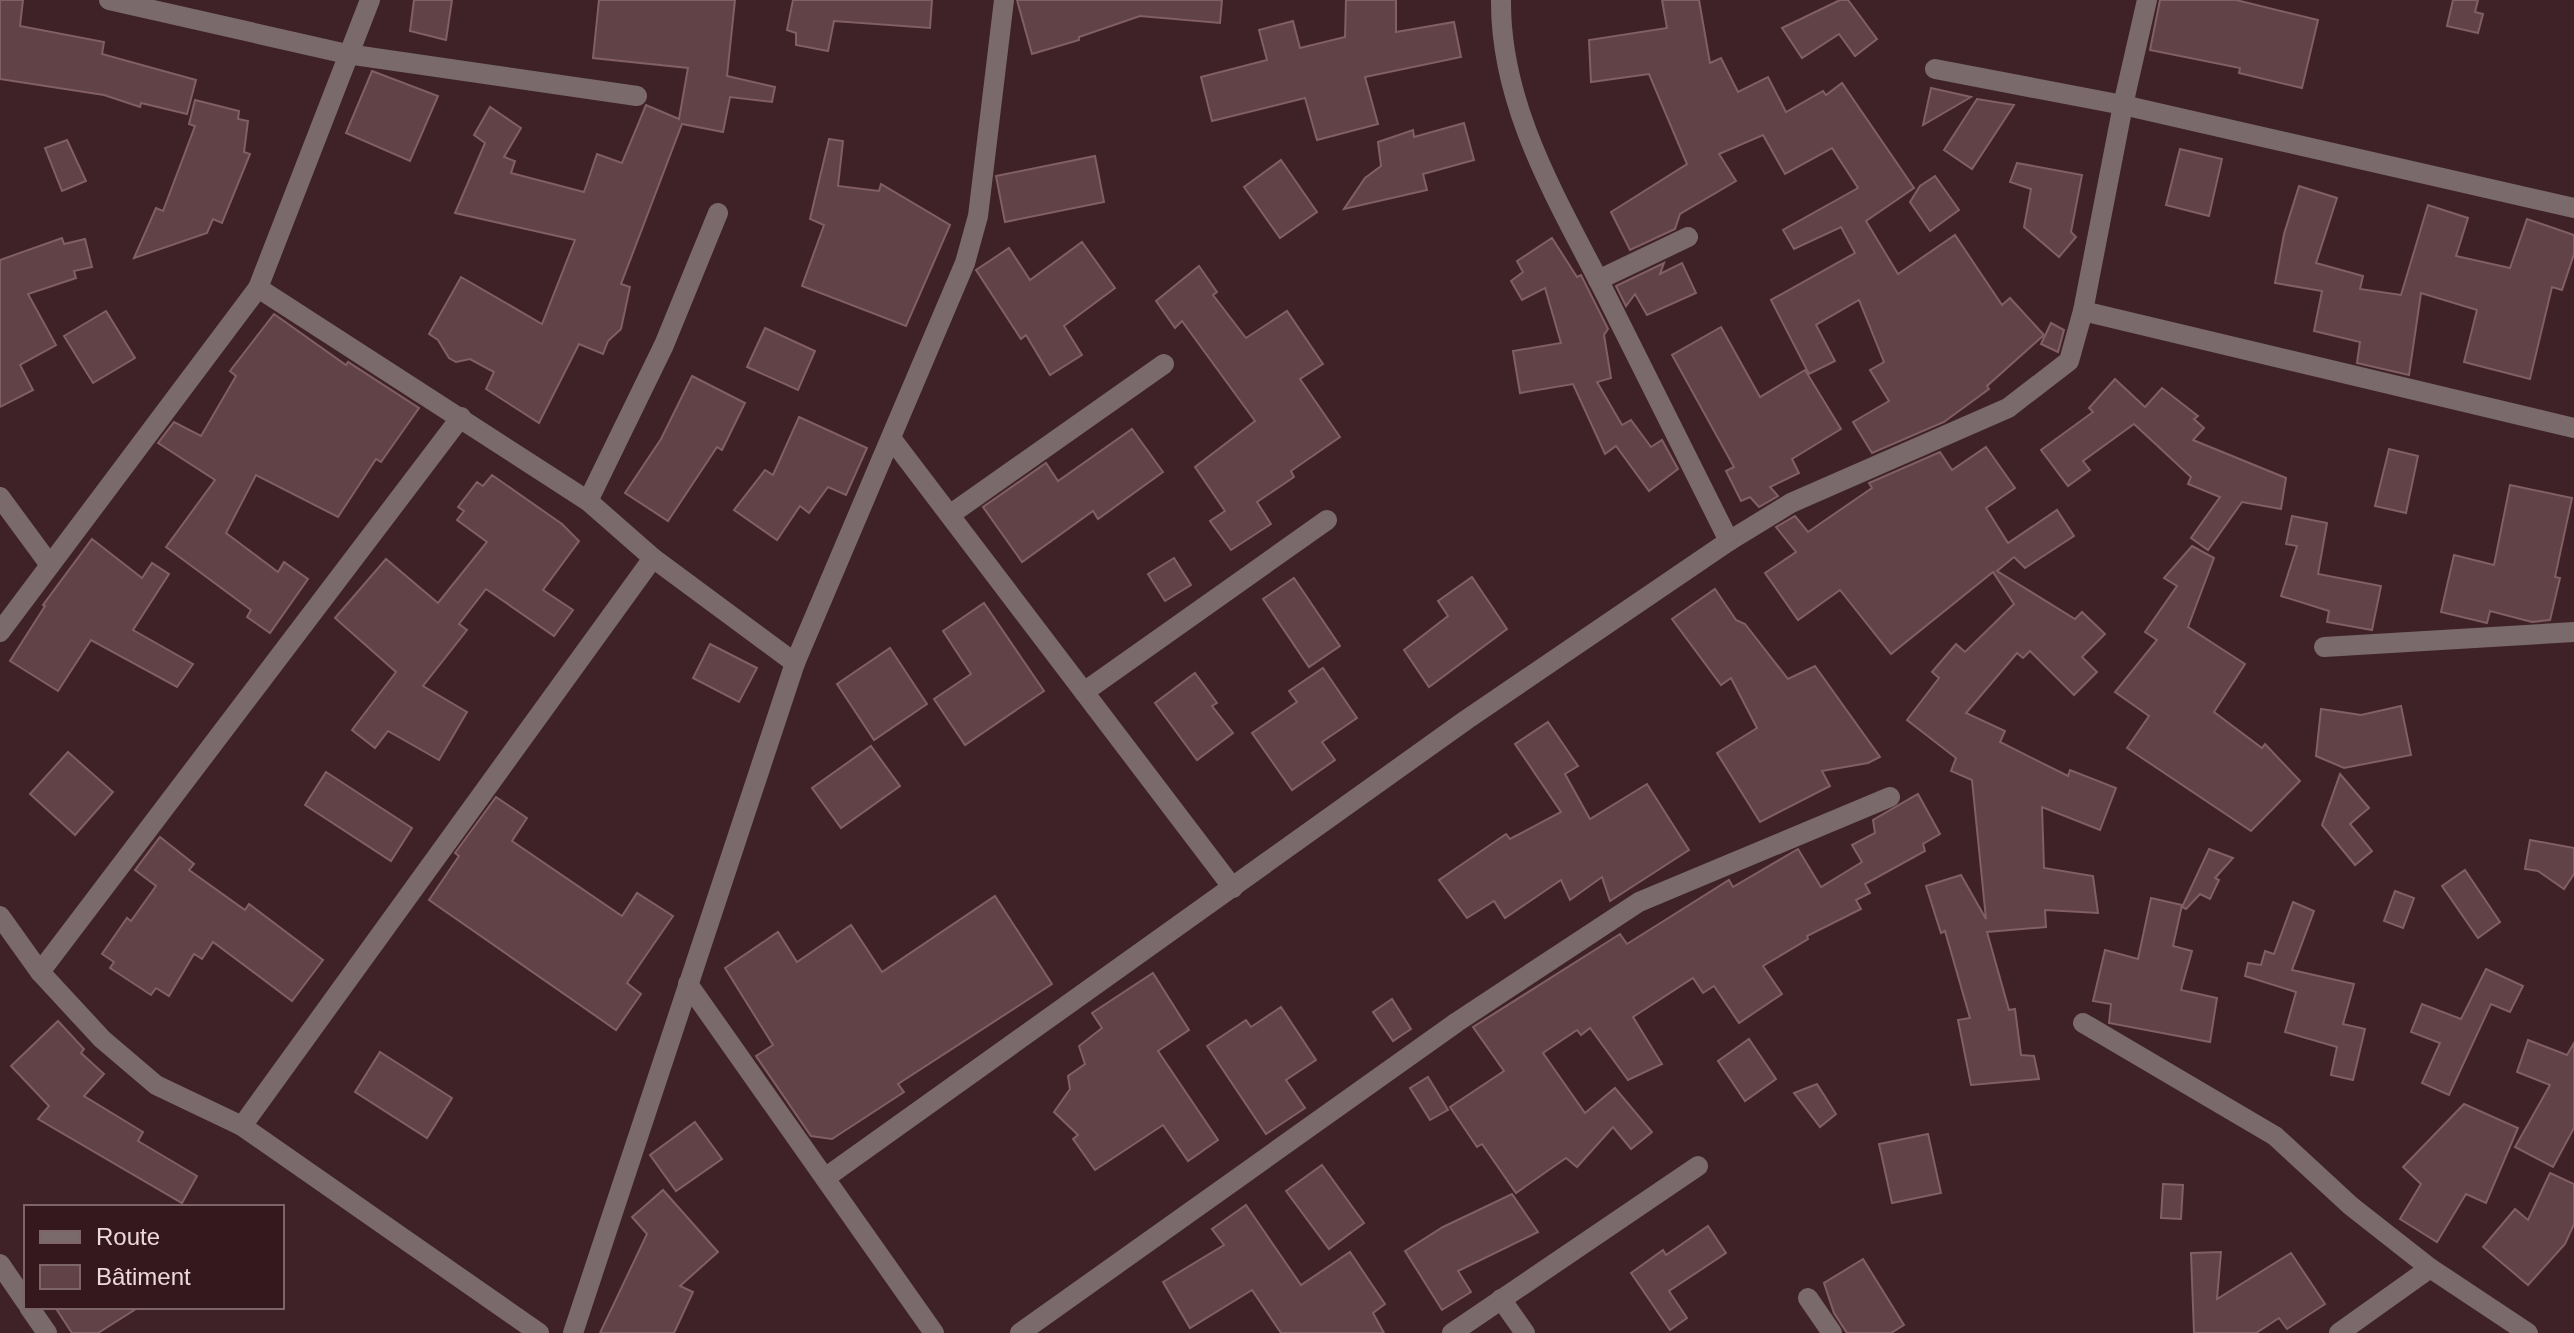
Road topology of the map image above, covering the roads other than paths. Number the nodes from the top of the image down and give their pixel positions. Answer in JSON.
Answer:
{"nodes":[{"id":1,"x":109,"y":0,"type":"edge"},
{"id":2,"x":370,"y":0,"type":"edge"},
{"id":3,"x":1004,"y":0,"type":"edge"},
{"id":4,"x":1501,"y":0,"type":"edge"},
{"id":5,"x":2147,"y":0,"type":"edge"},
{"id":6,"x":347,"y":54,"type":"junction"},
{"id":7,"x":1935,"y":69,"type":"dead end"},
{"id":8,"x":637,"y":96,"type":"dead end"},
{"id":9,"x":2123,"y":105,"type":"junction"},
{"id":10,"x":2574,"y":208,"type":"edge"},
{"id":11,"x":718,"y":213,"type":"dead end"},
{"id":12,"x":1688,"y":237,"type":"dead end"},
{"id":13,"x":1598,"y":280,"type":"junction"},
{"id":14,"x":258,"y":288,"type":"junction"},
{"id":15,"x":2083,"y":311,"type":"junction"},
{"id":16,"x":1164,"y":364,"type":"dead end"},
{"id":17,"x":461,"y":417,"type":"junction"},
{"id":18,"x":2574,"y":428,"type":"edge"},
{"id":19,"x":891,"y":438,"type":"junction"},
{"id":20,"x":0,"y":497,"type":"edge"},
{"id":21,"x":588,"y":501,"type":"junction"},
{"id":22,"x":951,"y":514,"type":"junction"},
{"id":23,"x":1327,"y":520,"type":"dead end"},
{"id":24,"x":1729,"y":541,"type":"junction"},
{"id":25,"x":653,"y":558,"type":"junction"},
{"id":26,"x":50,"y":565,"type":"junction"},
{"id":27,"x":0,"y":632,"type":"edge"},
{"id":28,"x":2574,"y":632,"type":"edge"},
{"id":29,"x":2324,"y":647,"type":"dead end"},
{"id":30,"x":795,"y":663,"type":"junction"},
{"id":31,"x":1084,"y":692,"type":"junction"},
{"id":32,"x":1890,"y":797,"type":"dead end"},
{"id":33,"x":1233,"y":888,"type":"junction"},
{"id":34,"x":0,"y":916,"type":"edge"},
{"id":35,"x":40,"y":972,"type":"junction"},
{"id":36,"x":688,"y":984,"type":"junction"},
{"id":37,"x":2083,"y":1023,"type":"dead end"},
{"id":38,"x":242,"y":1126,"type":"junction"},
{"id":39,"x":1698,"y":1166,"type":"dead end"},
{"id":40,"x":825,"y":1178,"type":"junction"},
{"id":41,"x":0,"y":1264,"type":"edge"},
{"id":42,"x":2430,"y":1268,"type":"junction"},
{"id":43,"x":1808,"y":1298,"type":"dead end"},
{"id":44,"x":24,"y":1299,"type":"edge"},
{"id":45,"x":1501,"y":1299,"type":"junction"},
{"id":46,"x":31,"y":1309,"type":"edge"},
{"id":47,"x":47,"y":1333,"type":"edge"},
{"id":48,"x":539,"y":1333,"type":"edge"},
{"id":49,"x":573,"y":1333,"type":"edge"},
{"id":50,"x":934,"y":1333,"type":"edge"},
{"id":51,"x":1020,"y":1333,"type":"edge"},
{"id":52,"x":1452,"y":1333,"type":"edge"},
{"id":53,"x":1525,"y":1333,"type":"edge"},
{"id":54,"x":1832,"y":1333,"type":"edge"},
{"id":55,"x":2339,"y":1333,"type":"edge"},
{"id":56,"x":2528,"y":1333,"type":"edge"}],
"edges":[{"from":1,"to":6,"type":"street"},
{"from":2,"to":6,"type":"street"},
{"from":3,"to":19,"type":"street"},
{"from":4,"to":13,"type":"street"},
{"from":5,"to":9,"type":"street"},
{"from":6,"to":8,"type":"street"},
{"from":6,"to":14,"type":"street"},
{"from":7,"to":9,"type":"street"},
{"from":9,"to":10,"type":"street"},
{"from":9,"to":15,"type":"street"},
{"from":11,"to":21,"type":"street"},
{"from":12,"to":13,"type":"street"},
{"from":13,"to":24,"type":"street"},
{"from":14,"to":17,"type":"street"},
{"from":14,"to":26,"type":"street"},
{"from":15,"to":18,"type":"street"},
{"from":15,"to":24,"type":"street"},
{"from":16,"to":22,"type":"street"},
{"from":17,"to":21,"type":"street"},
{"from":17,"to":35,"type":"street"},
{"from":19,"to":22,"type":"street"},
{"from":19,"to":30,"type":"street"},
{"from":20,"to":26,"type":"street"},
{"from":21,"to":25,"type":"street"},
{"from":22,"to":31,"type":"street"},
{"from":23,"to":31,"type":"street"},
{"from":24,"to":33,"type":"street"},
{"from":25,"to":30,"type":"street"},
{"from":25,"to":38,"type":"street"},
{"from":26,"to":27,"type":"street"},
{"from":28,"to":29,"type":"street"},
{"from":30,"to":36,"type":"street"},
{"from":31,"to":33,"type":"street"},
{"from":32,"to":51,"type":"street"},
{"from":33,"to":40,"type":"street"},
{"from":34,"to":35,"type":"street"},
{"from":35,"to":38,"type":"street"},
{"from":36,"to":40,"type":"street"},
{"from":36,"to":49,"type":"street"},
{"from":37,"to":42,"type":"street"},
{"from":38,"to":48,"type":"street"},
{"from":39,"to":45,"type":"street"},
{"from":40,"to":50,"type":"street"},
{"from":41,"to":44,"type":"street"},
{"from":42,"to":55,"type":"street"},
{"from":42,"to":56,"type":"street"},
{"from":43,"to":54,"type":"street"},
{"from":45,"to":52,"type":"street"},
{"from":45,"to":53,"type":"street"},
{"from":46,"to":47,"type":"street"}]}
